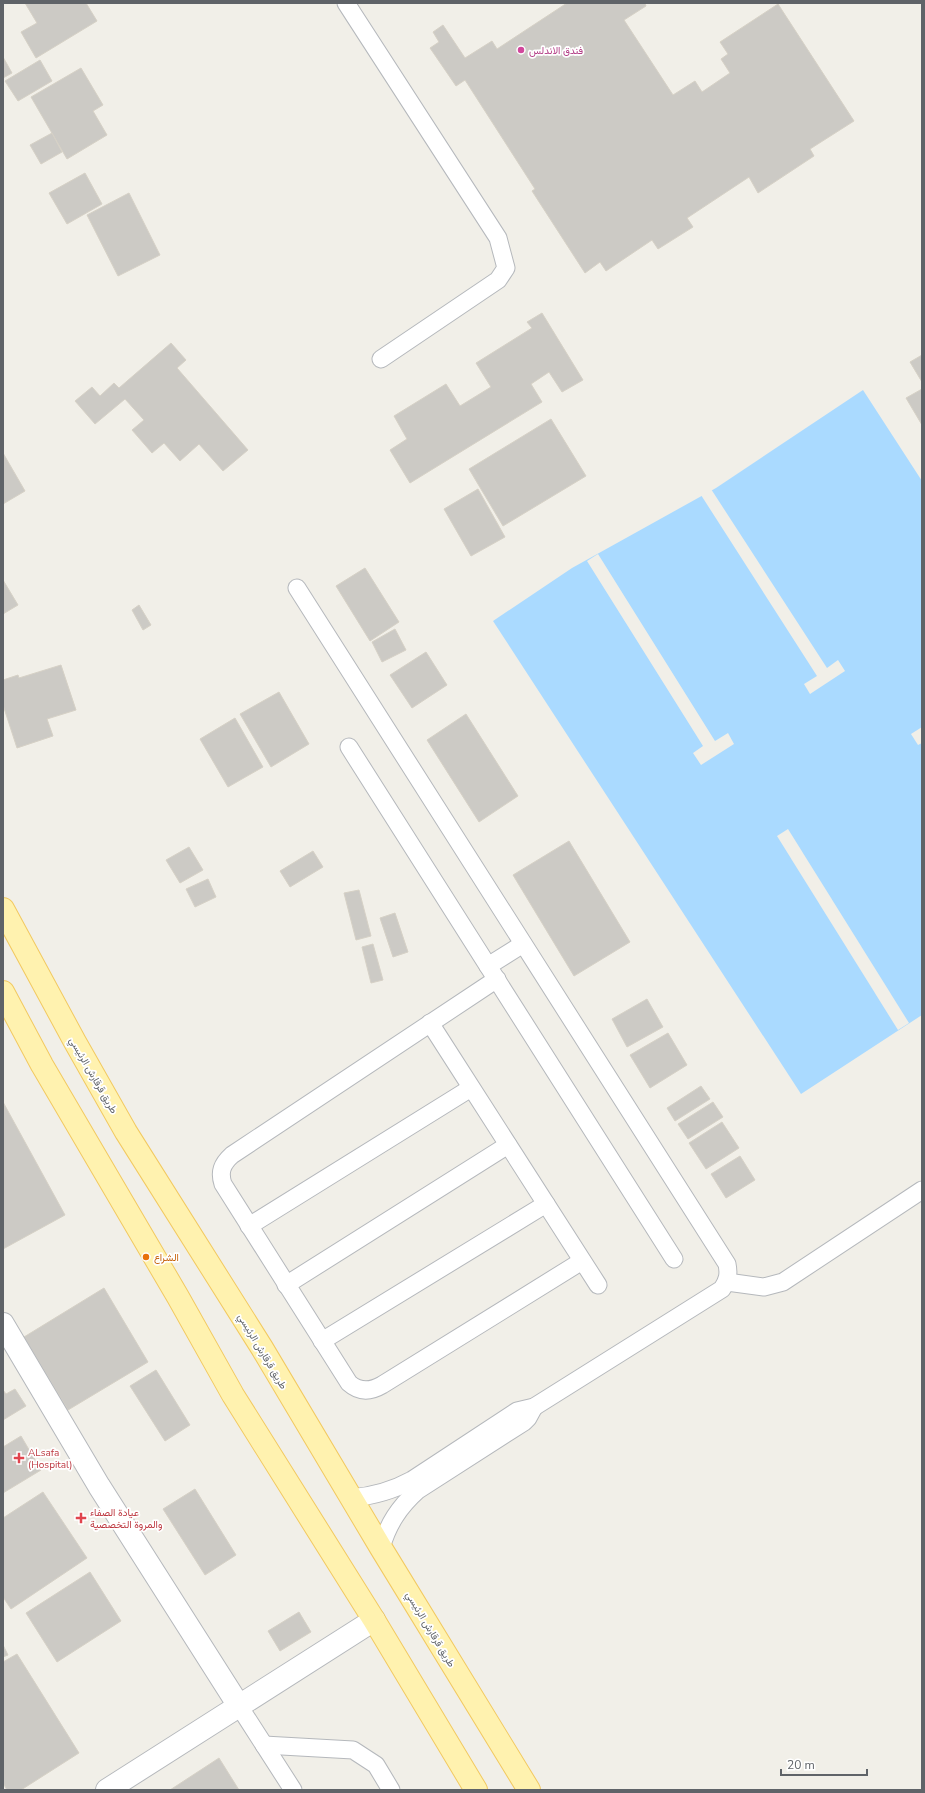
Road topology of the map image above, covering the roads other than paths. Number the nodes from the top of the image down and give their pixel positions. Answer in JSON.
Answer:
{"nodes":[{"id":1,"x":346,"y":3,"type":"edge"},
{"id":2,"x":381,"y":358,"type":"dead end"},
{"id":3,"x":297,"y":588,"type":"dead end"},
{"id":4,"x":349,"y":747,"type":"dead end"},
{"id":5,"x":3,"y":909,"type":"edge"},
{"id":6,"x":523,"y":944,"type":"junction"},
{"id":7,"x":492,"y":973,"type":"junction"},
{"id":8,"x":3,"y":992,"type":"edge"},
{"id":9,"x":430,"y":1023,"type":"junction"},
{"id":10,"x":471,"y":1088,"type":"junction"},
{"id":11,"x":508,"y":1145,"type":"junction"},
{"id":12,"x":922,"y":1190,"type":"edge"},
{"id":13,"x":546,"y":1204,"type":"junction"},
{"id":14,"x":249,"y":1226,"type":"junction"},
{"id":15,"x":674,"y":1259,"type":"dead end"},
{"id":16,"x":582,"y":1261,"type":"junction"},
{"id":17,"x":727,"y":1282,"type":"junction"},
{"id":18,"x":286,"y":1285,"type":"junction"},
{"id":19,"x":598,"y":1285,"type":"dead end"},
{"id":20,"x":3,"y":1324,"type":"edge"},
{"id":21,"x":322,"y":1341,"type":"junction"},
{"id":22,"x":534,"y":1407,"type":"junction"},
{"id":23,"x":351,"y":1498,"type":"junction"},
{"id":24,"x":381,"y":1548,"type":"junction"},
{"id":25,"x":374,"y":1620,"type":"junction"},
{"id":26,"x":239,"y":1706,"type":"junction"},
{"id":27,"x":264,"y":1745,"type":"junction"},
{"id":28,"x":107,"y":1790,"type":"edge"},
{"id":29,"x":293,"y":1790,"type":"edge"},
{"id":30,"x":392,"y":1790,"type":"edge"},
{"id":31,"x":476,"y":1790,"type":"edge"},
{"id":32,"x":529,"y":1790,"type":"edge"}],
"edges":[{"from":1,"to":2,"type":"lane"},
{"from":3,"to":6,"type":"lane"},
{"from":4,"to":7,"type":"lane"},
{"from":5,"to":23,"type":"main road","name":"طريق قرقارش الرئيسي"},
{"from":6,"to":7,"type":"lane"},
{"from":6,"to":17,"type":"lane"},
{"from":7,"to":9,"type":"lane"},
{"from":7,"to":15,"type":"lane"},
{"from":8,"to":25,"type":"main road"},
{"from":9,"to":10,"type":"lane"},
{"from":9,"to":14,"type":"lane"},
{"from":10,"to":11,"type":"lane"},
{"from":10,"to":14,"type":"lane"},
{"from":11,"to":13,"type":"lane"},
{"from":11,"to":18,"type":"lane"},
{"from":12,"to":17,"type":"lane"},
{"from":13,"to":16,"type":"lane"},
{"from":13,"to":21,"type":"lane"},
{"from":14,"to":18,"type":"lane"},
{"from":16,"to":19,"type":"lane"},
{"from":16,"to":21,"type":"lane"},
{"from":17,"to":22,"type":"lane"},
{"from":18,"to":21,"type":"lane"},
{"from":20,"to":26,"type":"street"},
{"from":22,"to":23,"type":"lane"},
{"from":22,"to":24,"type":"lane"},
{"from":23,"to":24,"type":"main road","name":"طريق قرقارش الرئيسي"},
{"from":24,"to":32,"type":"main road","name":"طريق قرقارش الرئيسي"},
{"from":25,"to":26,"type":"street"},
{"from":25,"to":31,"type":"main road"},
{"from":26,"to":27,"type":"lane"},
{"from":26,"to":28,"type":"street"},
{"from":27,"to":29,"type":"lane"},
{"from":27,"to":30,"type":"lane"}]}
